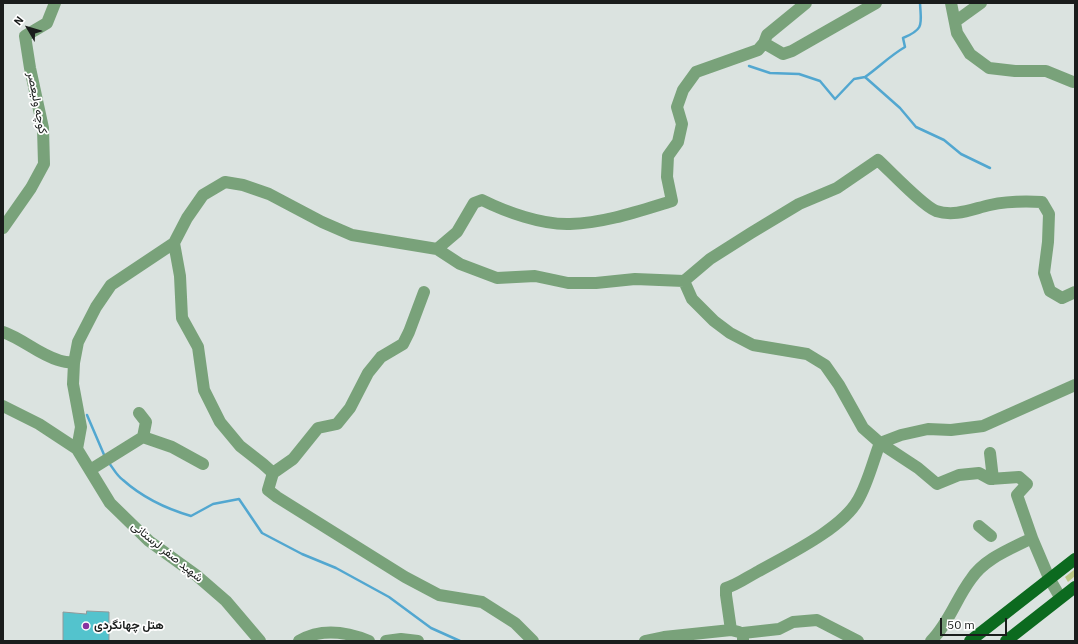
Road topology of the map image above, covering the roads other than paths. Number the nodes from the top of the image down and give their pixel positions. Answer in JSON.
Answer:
{"nodes":[{"id":1,"x":54,"y":3,"type":"edge"},
{"id":2,"x":806,"y":3,"type":"edge"},
{"id":3,"x":876,"y":3,"type":"edge"},
{"id":4,"x":952,"y":3,"type":"edge"},
{"id":5,"x":981,"y":3,"type":"edge"},
{"id":6,"x":956,"y":21,"type":"junction"},
{"id":7,"x":764,"y":44,"type":"junction"},
{"id":8,"x":1074,"y":82,"type":"edge"},
{"id":9,"x":3,"y":228,"type":"edge"},
{"id":10,"x":174,"y":243,"type":"junction"},
{"id":11,"x":437,"y":250,"type":"junction"},
{"id":12,"x":684,"y":281,"type":"junction"},
{"id":13,"x":424,"y":292,"type":"dead end"},
{"id":14,"x":1075,"y":292,"type":"edge"},
{"id":15,"x":3,"y":332,"type":"edge"},
{"id":16,"x":74,"y":363,"type":"junction"},
{"id":17,"x":1075,"y":385,"type":"edge"},
{"id":18,"x":3,"y":406,"type":"edge"},
{"id":19,"x":139,"y":413,"type":"dead end"},
{"id":20,"x":143,"y":437,"type":"junction"},
{"id":21,"x":880,"y":443,"type":"junction"},
{"id":22,"x":76,"y":449,"type":"junction"},
{"id":23,"x":990,"y":453,"type":"dead end"},
{"id":24,"x":203,"y":464,"type":"dead end"},
{"id":25,"x":90,"y":470,"type":"junction"},
{"id":26,"x":273,"y":474,"type":"junction"},
{"id":27,"x":993,"y":479,"type":"junction"},
{"id":28,"x":979,"y":526,"type":"dead end"},
{"id":29,"x":991,"y":536,"type":"dead end"},
{"id":30,"x":1032,"y":538,"type":"junction"},
{"id":31,"x":1075,"y":559,"type":"edge"},
{"id":32,"x":1049,"y":578,"type":"junction"},
{"id":33,"x":1075,"y":587,"type":"edge"},
{"id":34,"x":1060,"y":597,"type":"junction"},
{"id":35,"x":731,"y":630,"type":"junction"},
{"id":36,"x":743,"y":637,"type":"edge"},
{"id":37,"x":667,"y":639,"type":"edge"},
{"id":38,"x":260,"y":641,"type":"edge"},
{"id":39,"x":299,"y":641,"type":"edge"},
{"id":40,"x":369,"y":641,"type":"edge"},
{"id":41,"x":386,"y":641,"type":"edge"},
{"id":42,"x":418,"y":641,"type":"edge"},
{"id":43,"x":533,"y":641,"type":"edge"},
{"id":44,"x":645,"y":641,"type":"edge"},
{"id":45,"x":858,"y":641,"type":"edge"},
{"id":46,"x":931,"y":641,"type":"edge"},
{"id":47,"x":970,"y":641,"type":"edge"},
{"id":48,"x":1006,"y":641,"type":"edge"}],
"edges":[{"from":1,"to":9,"type":"street","name":"کوچه ولیعصر"},
{"from":2,"to":7,"type":"street"},
{"from":3,"to":7,"type":"street"},
{"from":4,"to":6,"type":"street"},
{"from":5,"to":6,"type":"street"},
{"from":6,"to":8,"type":"street"},
{"from":7,"to":11,"type":"street"},
{"from":10,"to":11,"type":"street"},
{"from":10,"to":16,"type":"street"},
{"from":10,"to":26,"type":"street"},
{"from":11,"to":12,"type":"street"},
{"from":12,"to":14,"type":"street"},
{"from":12,"to":21,"type":"street"},
{"from":13,"to":26,"type":"street"},
{"from":15,"to":16,"type":"street"},
{"from":16,"to":22,"type":"street"},
{"from":17,"to":21,"type":"street"},
{"from":18,"to":22,"type":"street","name":"شهید صفر لرستانی"},
{"from":19,"to":20,"type":"street"},
{"from":20,"to":24,"type":"street"},
{"from":20,"to":25,"type":"street"},
{"from":21,"to":27,"type":"street"},
{"from":21,"to":35,"type":"street"},
{"from":22,"to":25,"type":"street","name":"شهید صفر لرستانی"},
{"from":23,"to":27,"type":"street"},
{"from":25,"to":38,"type":"street","name":"شهید صفر لرستانی"},
{"from":26,"to":43,"type":"street"},
{"from":27,"to":30,"type":"street"},
{"from":28,"to":29,"type":"street"},
{"from":30,"to":32,"type":"street"},
{"from":30,"to":46,"type":"street"},
{"from":31,"to":32,"type":"main road"},
{"from":32,"to":34,"type":"street"},
{"from":32,"to":47,"type":"main road"},
{"from":33,"to":34,"type":"main road"},
{"from":34,"to":48,"type":"main road"},
{"from":35,"to":36,"type":"street"},
{"from":35,"to":37,"type":"street"},
{"from":36,"to":45,"type":"street"},
{"from":37,"to":44,"type":"street"},
{"from":39,"to":40,"type":"street"},
{"from":41,"to":42,"type":"street"}]}
